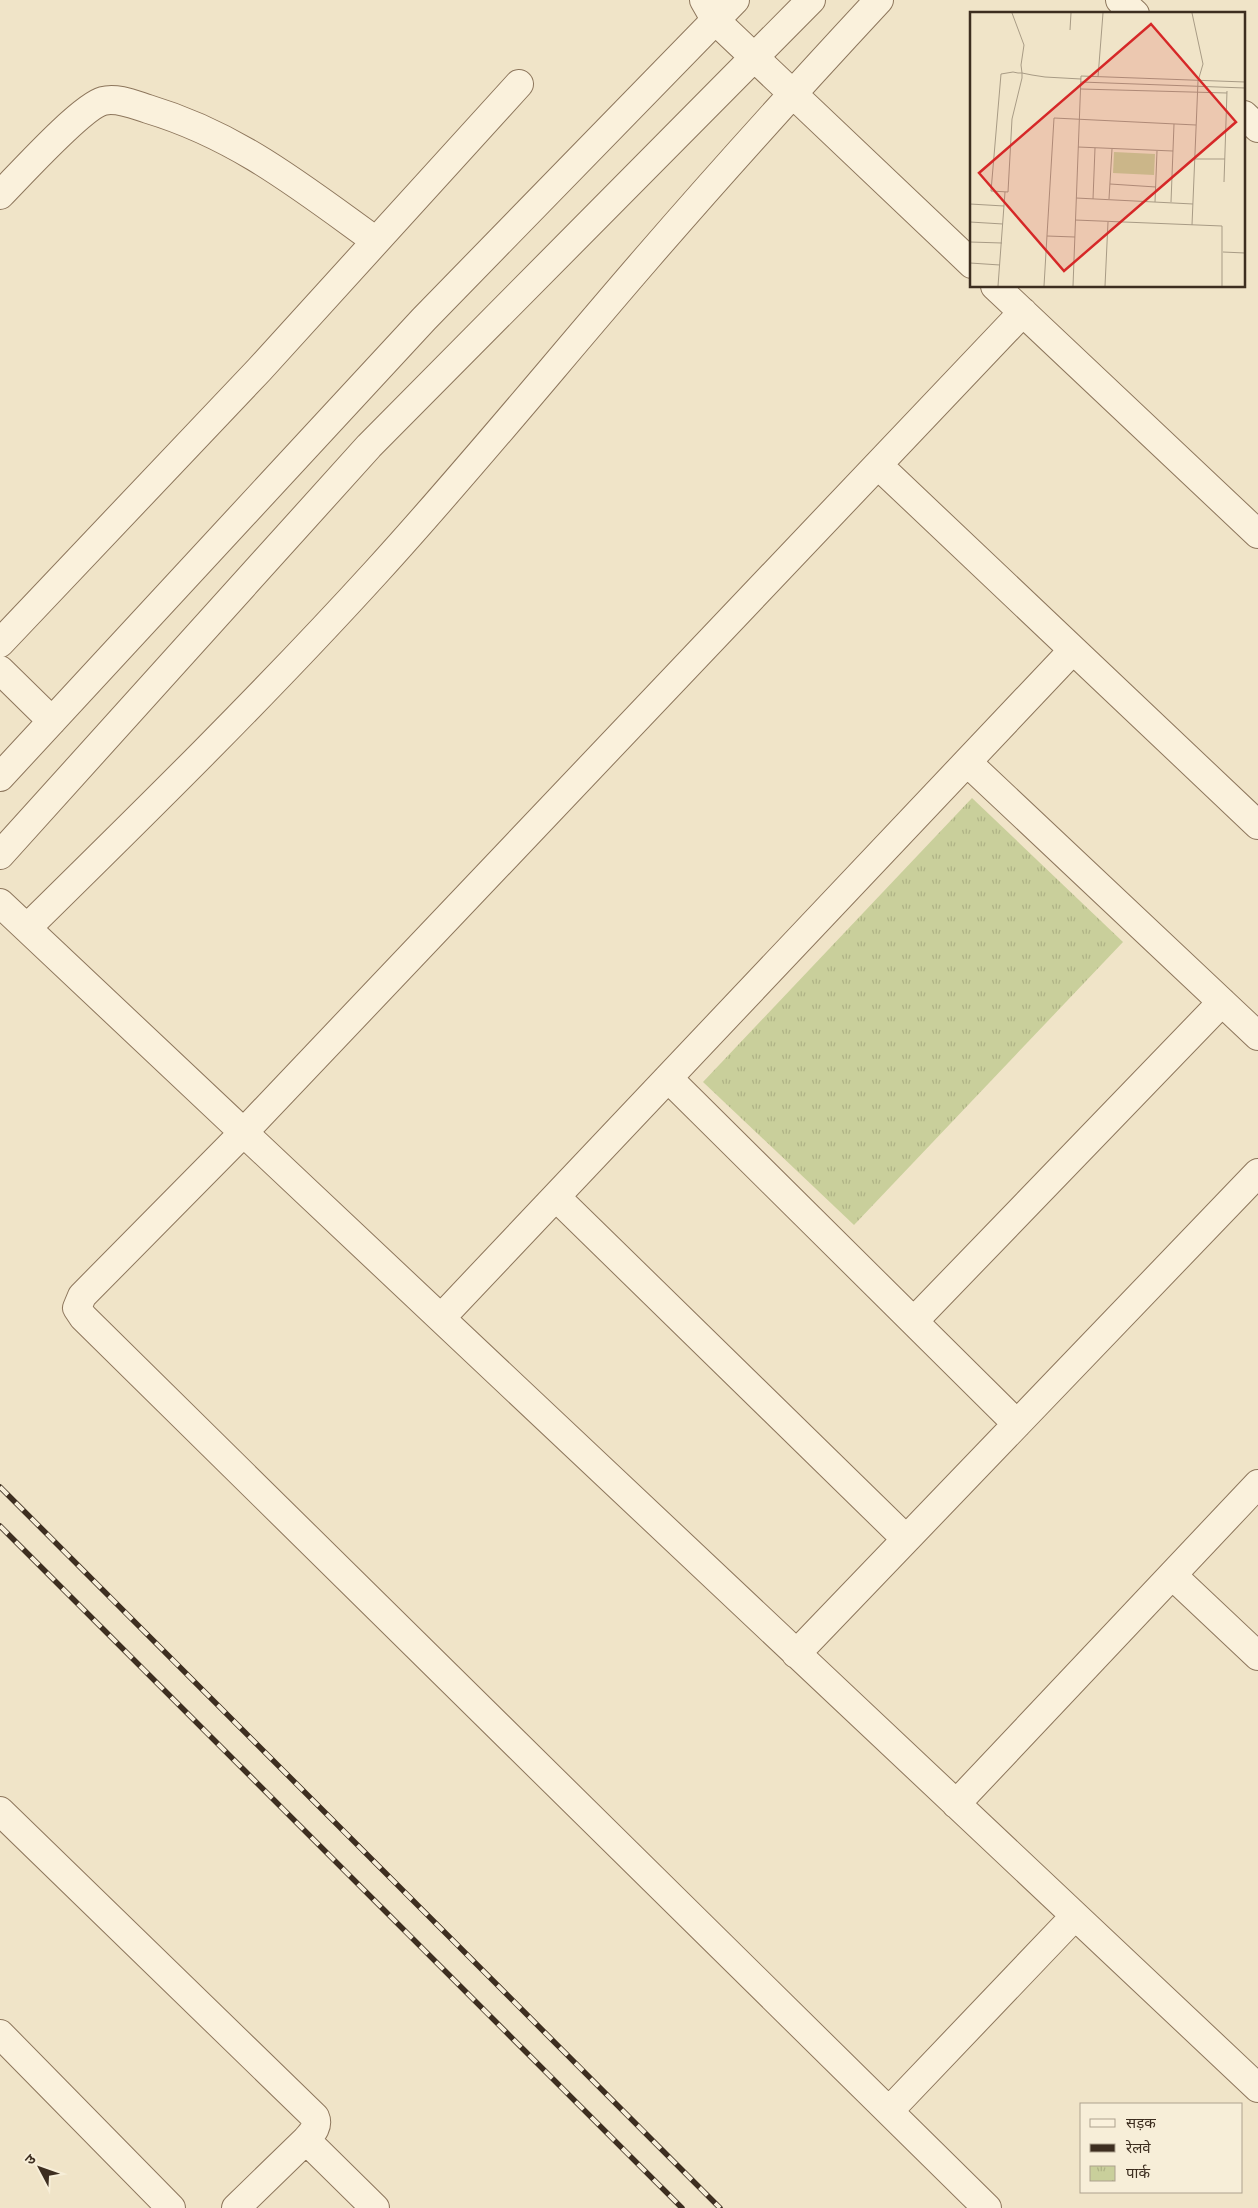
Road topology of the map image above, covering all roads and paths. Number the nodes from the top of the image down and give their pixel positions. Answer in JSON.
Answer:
{"nodes":[{"id":1,"x":735,"y":0,"type":"edge"},
{"id":2,"x":811,"y":0,"type":"edge"},
{"id":3,"x":879,"y":0,"type":"edge"},
{"id":4,"x":1120,"y":0,"type":"edge"},
{"id":5,"x":710,"y":11,"type":"edge"},
{"id":6,"x":1133,"y":12,"type":"edge"},
{"id":7,"x":754,"y":57,"type":"junction"},
{"id":8,"x":519,"y":84,"type":"dead end"},
{"id":9,"x":792,"y":94,"type":"junction"},
{"id":10,"x":1246,"y":117,"type":"edge"},
{"id":11,"x":1258,"y":128,"type":"edge"},
{"id":12,"x":0,"y":195,"type":"edge"},
{"id":13,"x":376,"y":242,"type":"junction"},
{"id":14,"x":970,"y":262,"type":"edge"},
{"id":15,"x":997,"y":288,"type":"edge"},
{"id":16,"x":1023,"y":312,"type":"junction"},
{"id":17,"x":878,"y":465,"type":"junction"},
{"id":18,"x":1258,"y":534,"type":"edge"},
{"id":19,"x":0,"y":643,"type":"edge"},
{"id":20,"x":1073,"y":650,"type":"junction"},
{"id":21,"x":0,"y":670,"type":"edge"},
{"id":22,"x":52,"y":721,"type":"junction"},
{"id":23,"x":966,"y":762,"type":"junction"},
{"id":24,"x":0,"y":777,"type":"edge"},
{"id":25,"x":1258,"y":825,"type":"edge"},
{"id":26,"x":0,"y":854,"type":"edge"},
{"id":27,"x":0,"y":902,"type":"edge"},
{"id":28,"x":28,"y":928,"type":"junction"},
{"id":29,"x":1222,"y":1002,"type":"junction"},
{"id":30,"x":1258,"y":1036,"type":"edge"},
{"id":31,"x":668,"y":1078,"type":"junction"},
{"id":32,"x":244,"y":1132,"type":"junction"},
{"id":33,"x":1258,"y":1174,"type":"edge"},
{"id":34,"x":556,"y":1197,"type":"junction"},
{"id":35,"x":441,"y":1318,"type":"junction"},
{"id":36,"x":914,"y":1322,"type":"junction"},
{"id":37,"x":1017,"y":1424,"type":"junction"},
{"id":38,"x":1258,"y":1484,"type":"edge"},
{"id":39,"x":906,"y":1539,"type":"junction"},
{"id":40,"x":1172,"y":1575,"type":"junction"},
{"id":41,"x":796,"y":1654,"type":"junction"},
{"id":42,"x":1258,"y":1656,"type":"edge"},
{"id":43,"x":956,"y":1804,"type":"junction"},
{"id":44,"x":0,"y":1810,"type":"edge"},
{"id":45,"x":1075,"y":1916,"type":"junction"},
{"id":46,"x":0,"y":2034,"type":"edge"},
{"id":47,"x":1258,"y":2088,"type":"edge"},
{"id":48,"x":889,"y":2111,"type":"junction"},
{"id":49,"x":306,"y":2140,"type":"junction"},
{"id":50,"x":171,"y":2208,"type":"edge"},
{"id":51,"x":236,"y":2208,"type":"edge"},
{"id":52,"x":375,"y":2208,"type":"edge"},
{"id":53,"x":987,"y":2208,"type":"edge"}],
"edges":[{"from":1,"to":5,"type":"street"},
{"from":2,"to":7,"type":"street"},
{"from":3,"to":9,"type":"street"},
{"from":4,"to":6,"type":"street"},
{"from":5,"to":7,"type":"street"},
{"from":5,"to":22,"type":"street"},
{"from":7,"to":9,"type":"street"},
{"from":7,"to":26,"type":"street"},
{"from":8,"to":13,"type":"street"},
{"from":9,"to":14,"type":"street"},
{"from":9,"to":28,"type":"street"},
{"from":10,"to":11,"type":"street"},
{"from":12,"to":13,"type":"street"},
{"from":13,"to":19,"type":"street"},
{"from":15,"to":16,"type":"street"},
{"from":16,"to":17,"type":"street"},
{"from":16,"to":18,"type":"street"},
{"from":17,"to":20,"type":"street"},
{"from":17,"to":32,"type":"street"},
{"from":20,"to":23,"type":"street"},
{"from":20,"to":25,"type":"street"},
{"from":21,"to":22,"type":"street"},
{"from":22,"to":24,"type":"street"},
{"from":23,"to":29,"type":"street"},
{"from":23,"to":31,"type":"street"},
{"from":27,"to":28,"type":"street"},
{"from":28,"to":32,"type":"street"},
{"from":29,"to":30,"type":"street"},
{"from":29,"to":36,"type":"street"},
{"from":31,"to":34,"type":"street"},
{"from":31,"to":36,"type":"street"},
{"from":32,"to":35,"type":"street"},
{"from":32,"to":48,"type":"street"},
{"from":33,"to":37,"type":"street"},
{"from":34,"to":35,"type":"street"},
{"from":34,"to":39,"type":"street"},
{"from":35,"to":41,"type":"street"},
{"from":36,"to":37,"type":"street"},
{"from":37,"to":39,"type":"street"},
{"from":38,"to":40,"type":"street"},
{"from":39,"to":41,"type":"street"},
{"from":40,"to":42,"type":"street"},
{"from":40,"to":43,"type":"street"},
{"from":41,"to":43,"type":"street"},
{"from":43,"to":45,"type":"street"},
{"from":44,"to":49,"type":"street"},
{"from":45,"to":47,"type":"street"},
{"from":45,"to":48,"type":"street"},
{"from":46,"to":50,"type":"street"},
{"from":48,"to":53,"type":"street"},
{"from":49,"to":51,"type":"street"},
{"from":49,"to":52,"type":"street"}]}
